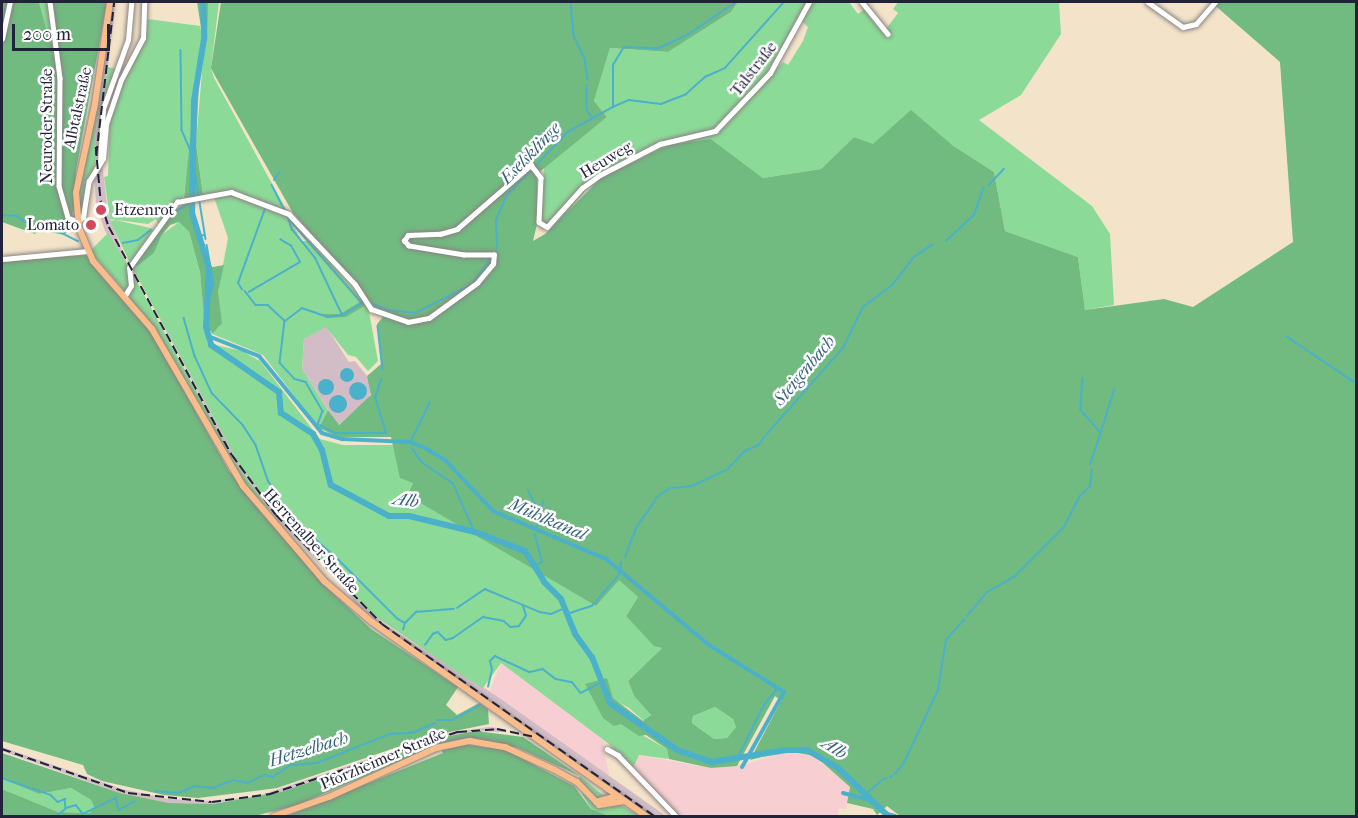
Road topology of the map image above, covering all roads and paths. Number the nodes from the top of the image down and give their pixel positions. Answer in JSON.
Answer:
{"nodes":[{"id":1,"x":10,"y":2,"type":"edge"},
{"id":2,"x":50,"y":2,"type":"edge"},
{"id":3,"x":110,"y":2,"type":"edge"},
{"id":4,"x":131,"y":2,"type":"edge"},
{"id":5,"x":144,"y":2,"type":"edge"},
{"id":6,"x":809,"y":2,"type":"edge"},
{"id":7,"x":864,"y":2,"type":"edge"},
{"id":8,"x":1148,"y":2,"type":"edge"},
{"id":9,"x":1215,"y":2,"type":"edge"},
{"id":10,"x":888,"y":34,"type":"dead end"},
{"id":11,"x":2,"y":39,"type":"edge"},
{"id":12,"x":701,"y":137,"type":"joint"},
{"id":13,"x":100,"y":163,"type":"junction"},
{"id":14,"x":78,"y":221,"type":"junction"},
{"id":15,"x":88,"y":251,"type":"junction"},
{"id":16,"x":3,"y":259,"type":"dead end"},
{"id":17,"x":124,"y":297,"type":"junction"},
{"id":18,"x":607,"y":749,"type":"dead end"},
{"id":19,"x":604,"y":787,"type":"junction"},
{"id":20,"x":616,"y":799,"type":"junction"},
{"id":21,"x":607,"y":800,"type":"junction"},
{"id":22,"x":596,"y":802,"type":"junction"},
{"id":23,"x":274,"y":816,"type":"edge"},
{"id":24,"x":646,"y":816,"type":"edge"},
{"id":25,"x":676,"y":816,"type":"edge"}],
"edges":[{"from":1,"to":11,"type":"street"},
{"from":2,"to":14,"type":"street","name":"Neuroder Straße"},
{"from":3,"to":14,"type":"main road","name":"Albtalstraße"},
{"from":4,"to":13,"type":"street"},
{"from":5,"to":13,"type":"street"},
{"from":6,"to":12,"type":"street","name":"Talstraße"},
{"from":7,"to":10,"type":"street"},
{"from":8,"to":9,"type":"street"},
{"from":12,"to":17,"type":"street","name":"Heuweg"},
{"from":13,"to":14,"type":"street"},
{"from":14,"to":15,"type":"main road","name":"Herrenalber Straße"},
{"from":15,"to":16,"type":"street"},
{"from":15,"to":17,"type":"main road","name":"Herrenalber Straße"},
{"from":17,"to":19,"type":"main road","name":"Herrenalber Straße"},
{"from":18,"to":25,"type":"street"},
{"from":19,"to":20,"type":"main road","name":"Herrenalber Straße"},
{"from":19,"to":21,"type":"main road"},
{"from":20,"to":21,"type":"main road"},
{"from":20,"to":22,"type":"main road"},
{"from":20,"to":24,"type":"main road"},
{"from":21,"to":22,"type":"main road"},
{"from":22,"to":23,"type":"main road","name":"Pforzheimer Straße"}]}
